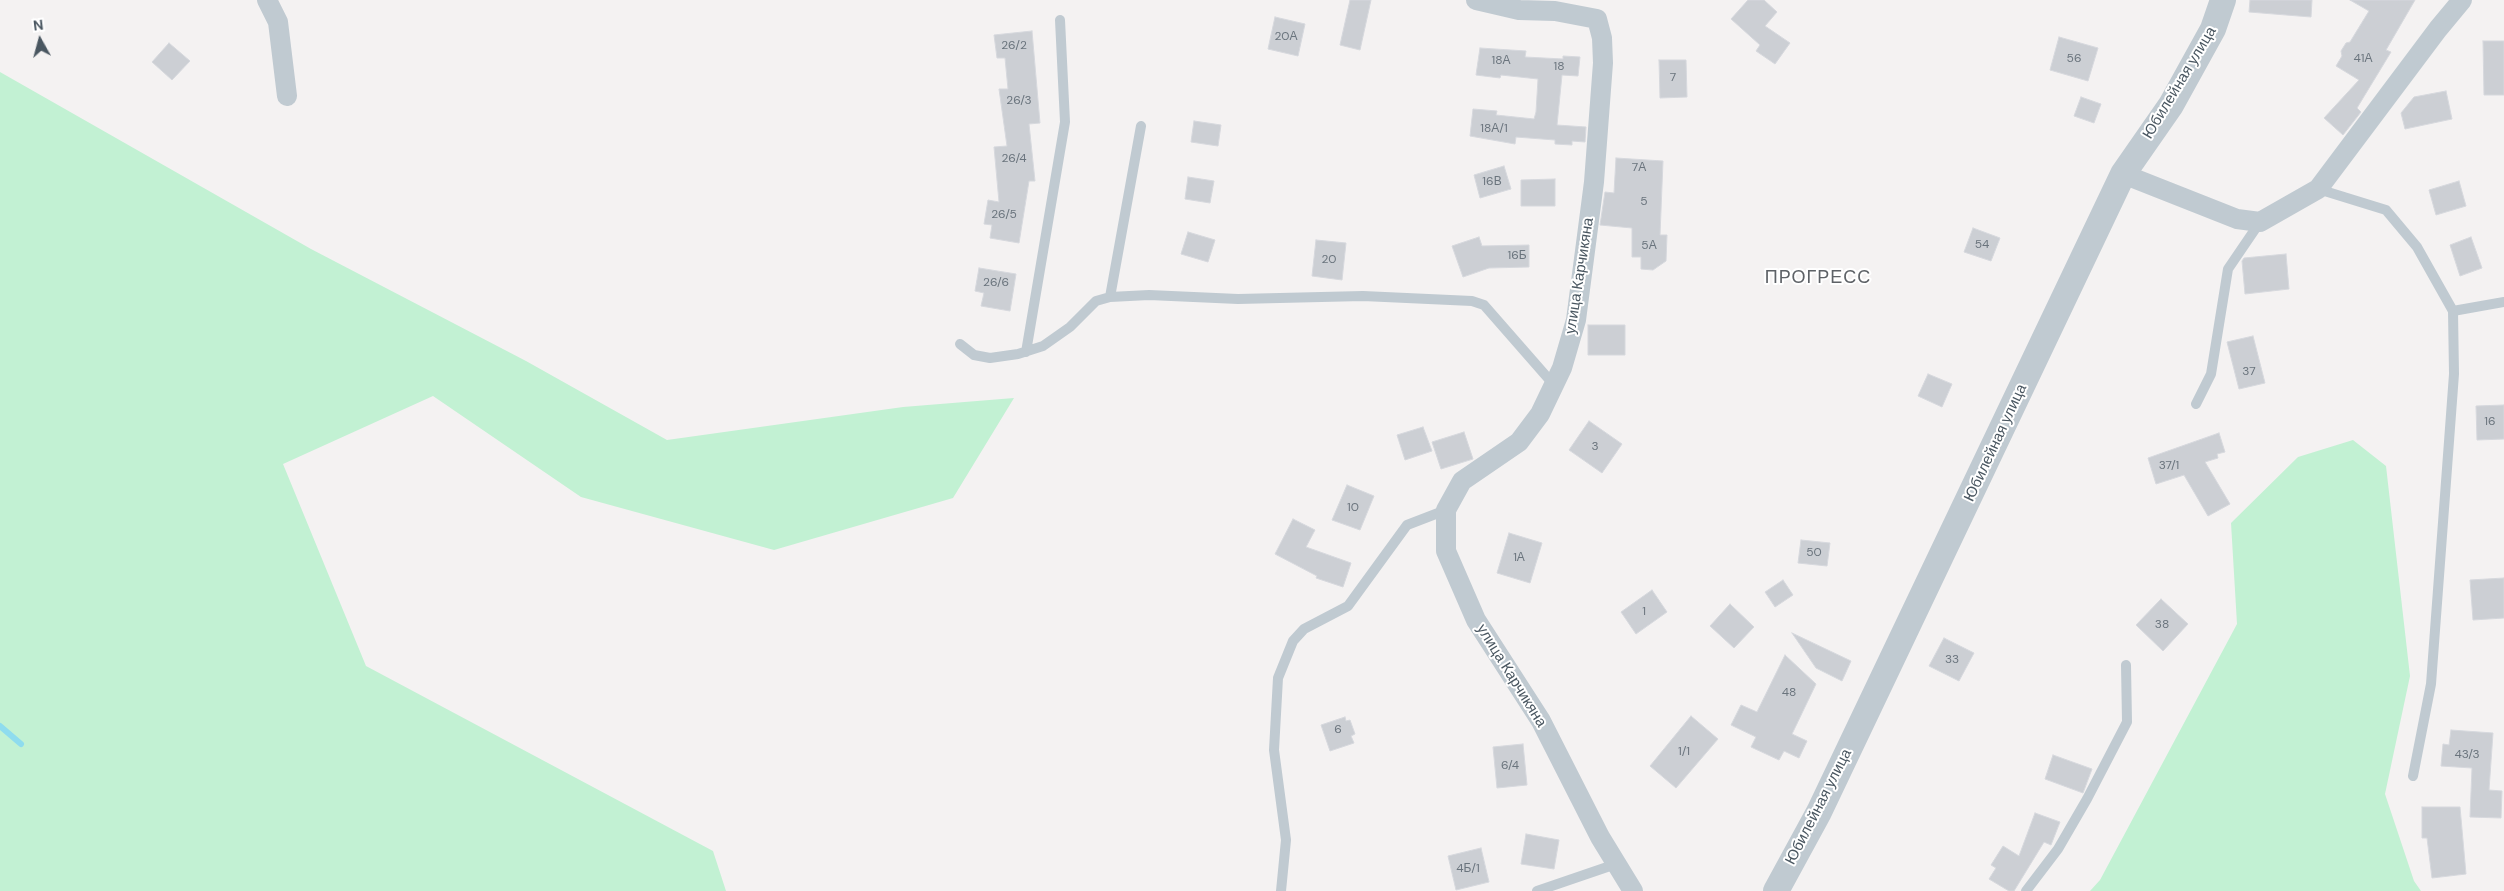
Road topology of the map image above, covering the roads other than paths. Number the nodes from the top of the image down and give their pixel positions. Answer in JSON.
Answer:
{"nodes":[{"id":1,"x":267,"y":0,"type":"edge"},
{"id":2,"x":1476,"y":0,"type":"edge"},
{"id":3,"x":2223,"y":0,"type":"edge"},
{"id":4,"x":2462,"y":0,"type":"edge"},
{"id":5,"x":1554,"y":6,"type":"edge"},
{"id":6,"x":1060,"y":20,"type":"dead end"},
{"id":7,"x":288,"y":96,"type":"dead end"},
{"id":8,"x":1141,"y":126,"type":"dead end"},
{"id":9,"x":2123,"y":174,"type":"junction"},
{"id":10,"x":2318,"y":189,"type":"junction"},
{"id":11,"x":2260,"y":222,"type":"junction"},
{"id":12,"x":1110,"y":297,"type":"junction"},
{"id":13,"x":2504,"y":302,"type":"edge"},
{"id":14,"x":2453,"y":311,"type":"junction"},
{"id":15,"x":960,"y":344,"type":"dead end"},
{"id":16,"x":1026,"y":352,"type":"junction"},
{"id":17,"x":1554,"y":385,"type":"junction"},
{"id":18,"x":2196,"y":404,"type":"dead end"},
{"id":19,"x":1446,"y":510,"type":"junction"},
{"id":20,"x":2126,"y":665,"type":"dead end"},
{"id":21,"x":2413,"y":776,"type":"dead end"},
{"id":22,"x":1616,"y":864,"type":"junction"},
{"id":23,"x":1281,"y":891,"type":"edge"},
{"id":24,"x":1536,"y":891,"type":"edge"},
{"id":25,"x":1633,"y":891,"type":"edge"},
{"id":26,"x":1776,"y":891,"type":"edge"},
{"id":27,"x":2026,"y":891,"type":"edge"}],
"edges":[{"from":1,"to":7,"type":"street"},
{"from":2,"to":5,"type":"street","name":"улица Карчикяна"},
{"from":3,"to":9,"type":"street","name":"Юбилейная улица"},
{"from":4,"to":10,"type":"street"},
{"from":5,"to":17,"type":"street","name":"улица Карчикяна"},
{"from":6,"to":16,"type":"lane"},
{"from":8,"to":12,"type":"lane"},
{"from":9,"to":11,"type":"street"},
{"from":9,"to":26,"type":"street","name":"Юбилейная улица"},
{"from":10,"to":11,"type":"street"},
{"from":10,"to":14,"type":"lane"},
{"from":11,"to":18,"type":"lane"},
{"from":12,"to":16,"type":"lane"},
{"from":12,"to":17,"type":"lane"},
{"from":13,"to":14,"type":"lane"},
{"from":14,"to":21,"type":"lane"},
{"from":15,"to":16,"type":"lane"},
{"from":17,"to":19,"type":"street","name":"улица Карчикяна"},
{"from":19,"to":22,"type":"street","name":"улица Карчикяна"},
{"from":19,"to":23,"type":"lane"},
{"from":20,"to":27,"type":"lane"},
{"from":22,"to":24,"type":"lane"},
{"from":22,"to":25,"type":"street","name":"улица Карчикяна"}]}
